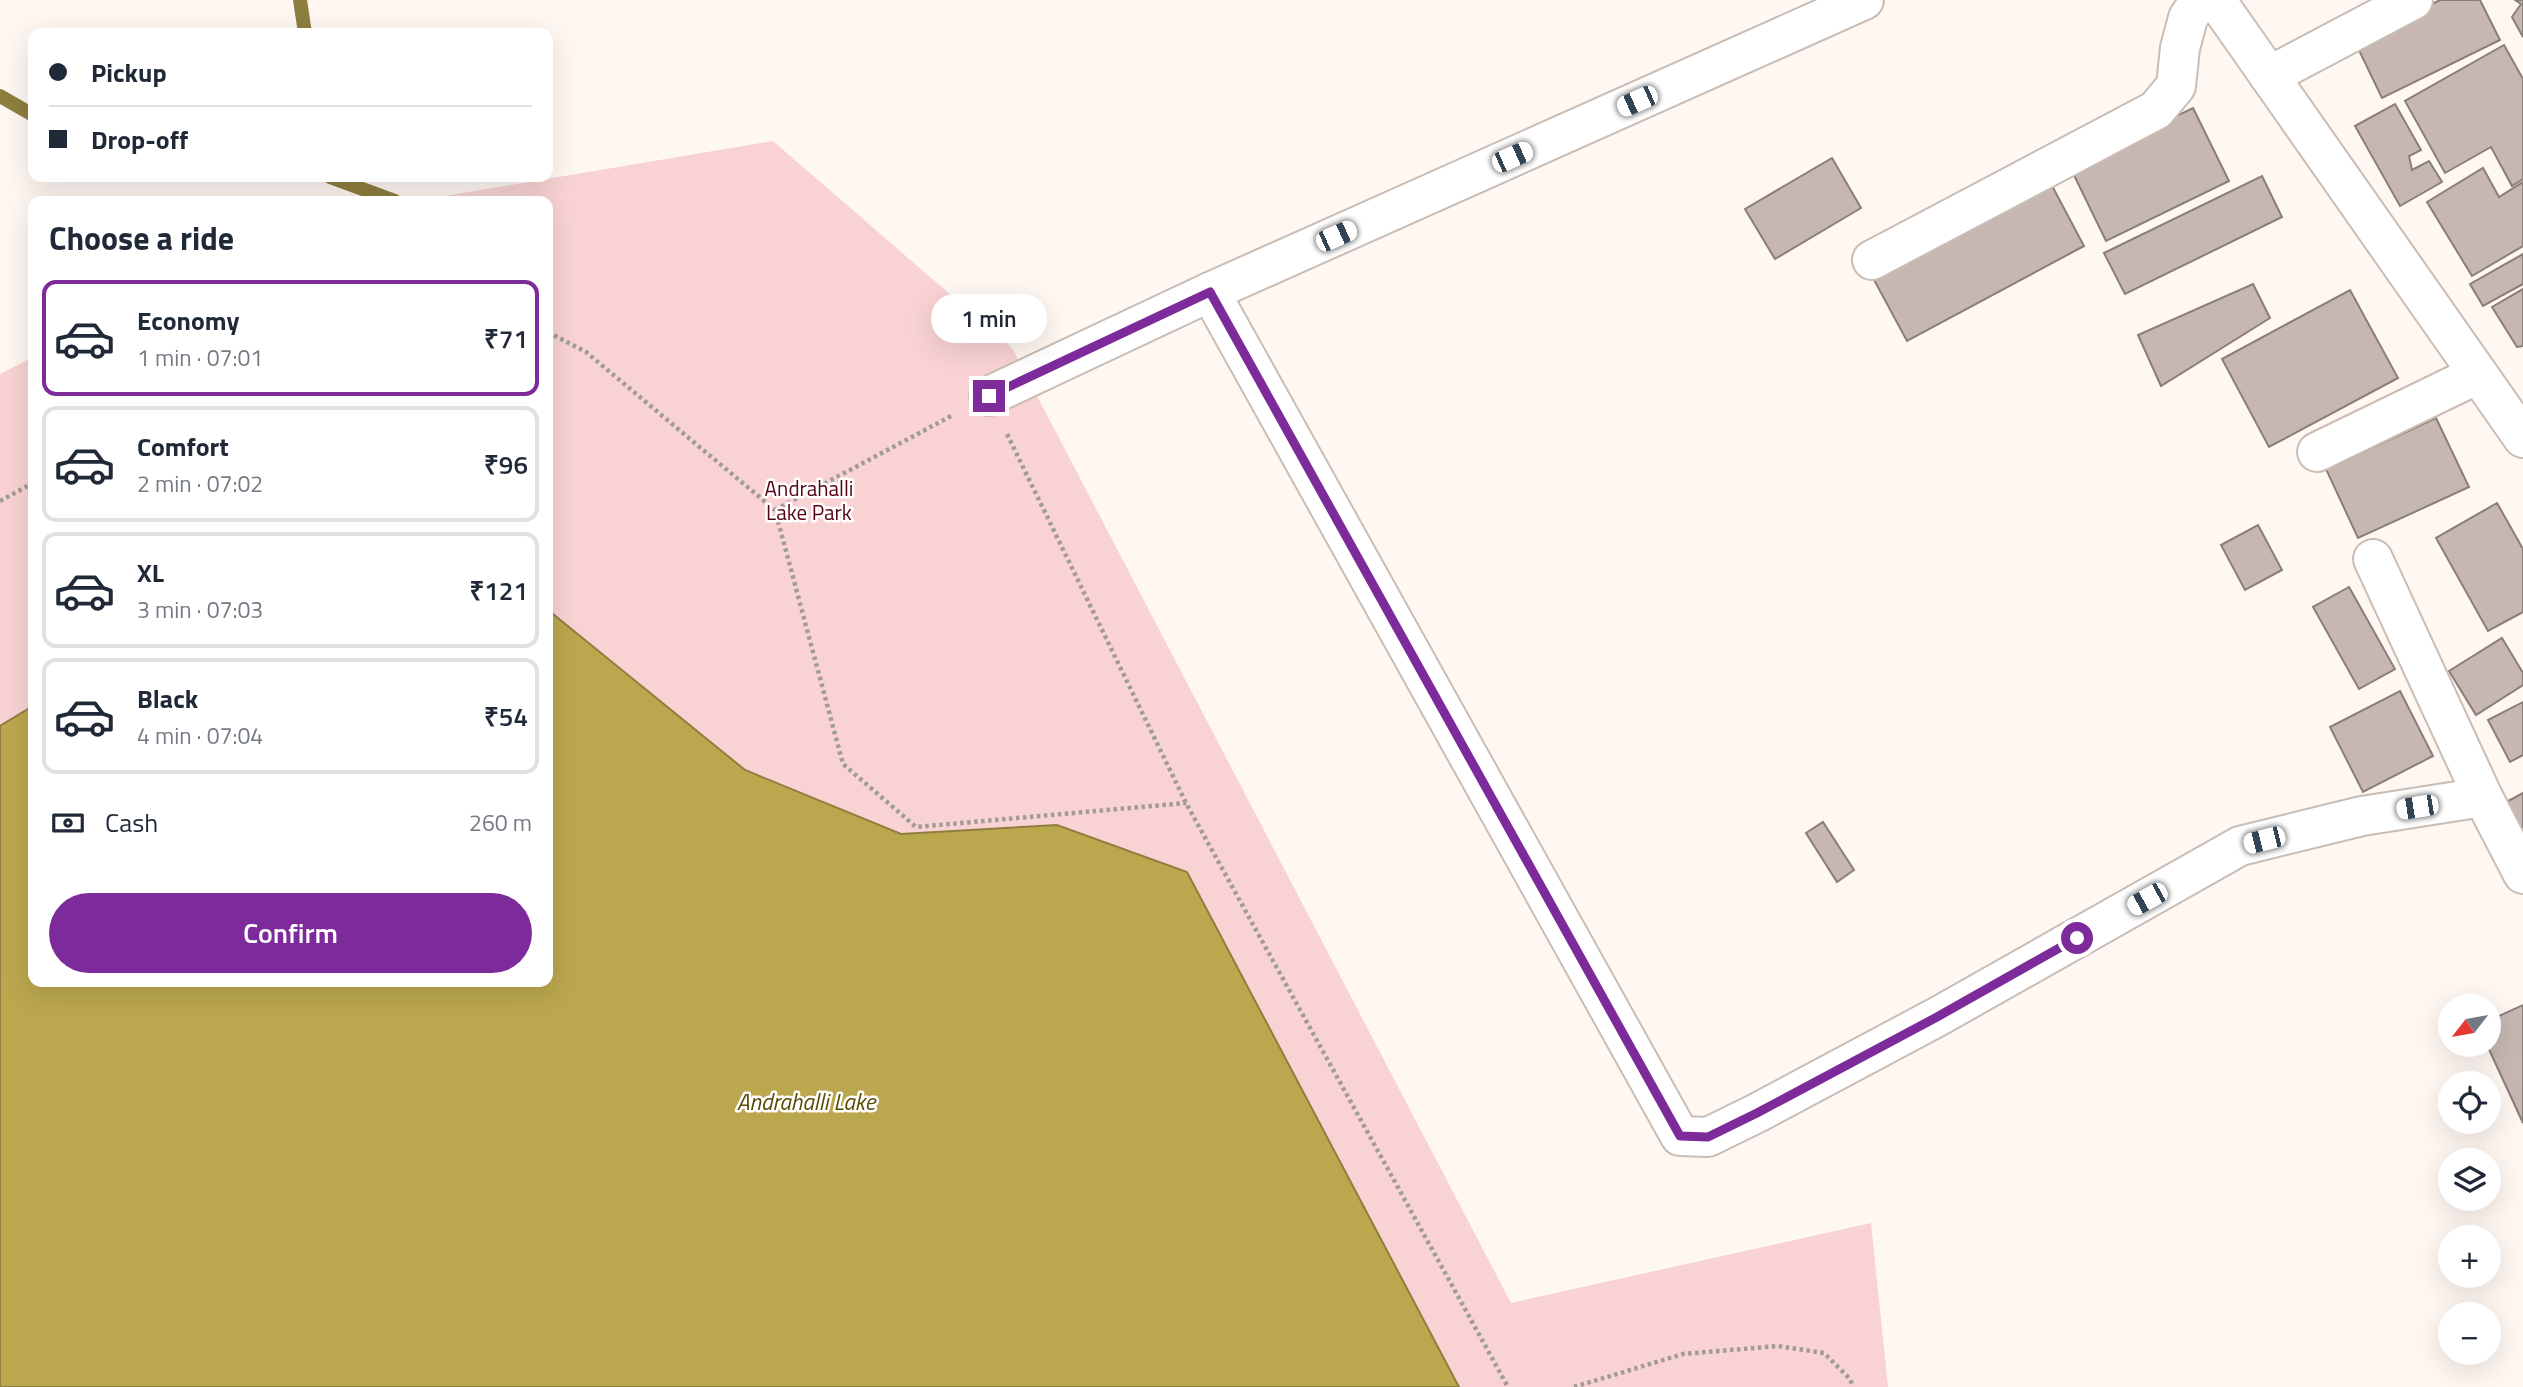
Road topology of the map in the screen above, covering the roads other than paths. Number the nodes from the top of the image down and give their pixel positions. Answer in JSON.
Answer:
{"nodes":[{"id":1,"x":1864,"y":0,"type":"edge"},
{"id":2,"x":2200,"y":0,"type":"edge"},
{"id":3,"x":2216,"y":0,"type":"edge"},
{"id":4,"x":2413,"y":0,"type":"edge"},
{"id":5,"x":2269,"y":76,"type":"junction"},
{"id":6,"x":1872,"y":260,"type":"dead end"},
{"id":7,"x":1210,"y":292,"type":"junction"},
{"id":8,"x":2478,"y":374,"type":"junction"},
{"id":9,"x":989,"y":396,"type":"road end"},
{"id":10,"x":2523,"y":438,"type":"edge"},
{"id":11,"x":2318,"y":452,"type":"dead end"},
{"id":12,"x":2373,"y":559,"type":"dead end"},
{"id":13,"x":2483,"y":797,"type":"junction"},
{"id":14,"x":2523,"y":874,"type":"edge"}],
"edges":[{"from":1,"to":7,"type":"street"},
{"from":2,"to":6,"type":"street"},
{"from":3,"to":5,"type":"street"},
{"from":4,"to":5,"type":"street"},
{"from":5,"to":8,"type":"street"},
{"from":7,"to":9,"type":"street"},
{"from":7,"to":13,"type":"street"},
{"from":8,"to":10,"type":"street"},
{"from":8,"to":11,"type":"street"},
{"from":12,"to":13,"type":"street"},
{"from":13,"to":14,"type":"street"}]}
